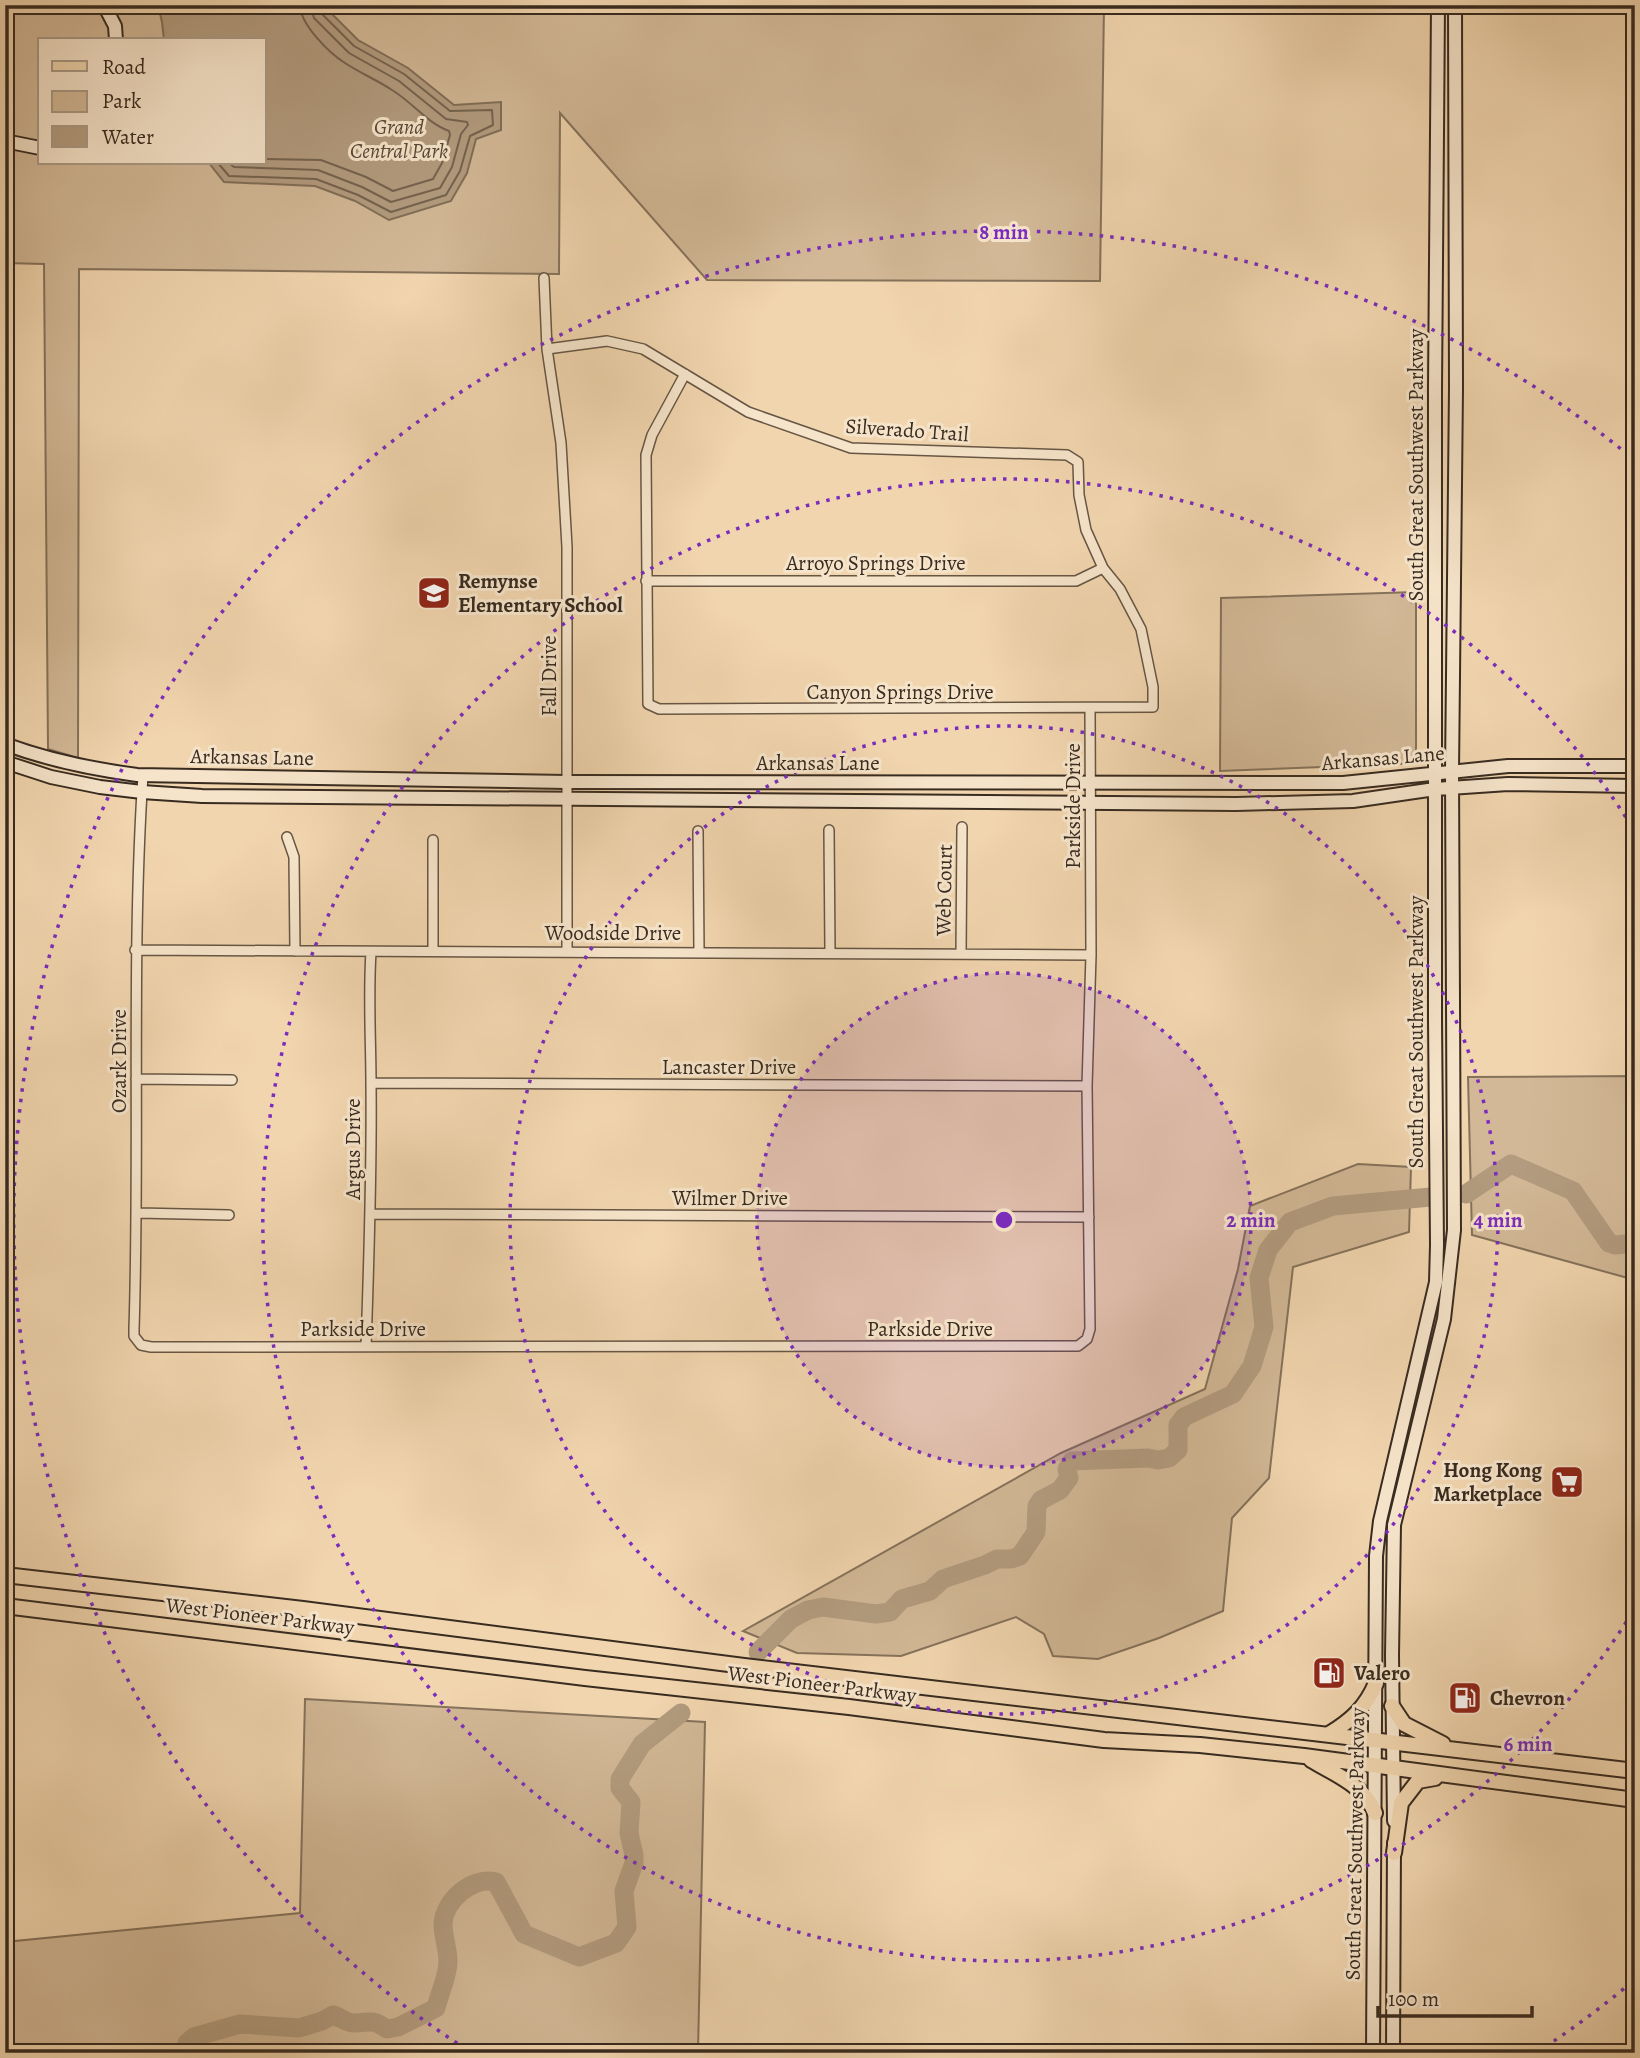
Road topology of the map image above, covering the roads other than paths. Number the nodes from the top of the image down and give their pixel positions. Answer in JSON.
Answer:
{"nodes":[{"id":1,"x":13,"y":5,"type":"edge"},
{"id":2,"x":104,"y":5,"type":"edge"},
{"id":3,"x":1438,"y":5,"type":"edge"},
{"id":4,"x":1455,"y":5,"type":"edge"},
{"id":5,"x":5,"y":12,"type":"edge"},
{"id":6,"x":116,"y":38,"type":"edge"},
{"id":7,"x":5,"y":141,"type":"edge"},
{"id":8,"x":38,"y":148,"type":"edge"},
{"id":9,"x":544,"y":278,"type":"dead end"},
{"id":10,"x":547,"y":349,"type":"junction"},
{"id":11,"x":685,"y":374,"type":"junction"},
{"id":12,"x":1456,"y":388,"type":"junction"},
{"id":13,"x":1435,"y":389,"type":"junction"},
{"id":14,"x":1103,"y":569,"type":"junction"},
{"id":15,"x":646,"y":581,"type":"junction"},
{"id":16,"x":1436,"y":582,"type":"junction"},
{"id":17,"x":1454,"y":582,"type":"junction"},
{"id":18,"x":1090,"y":709,"type":"junction"},
{"id":19,"x":5,"y":744,"type":"edge"},
{"id":20,"x":5,"y":762,"type":"edge"},
{"id":21,"x":1635,"y":766,"type":"edge"},
{"id":22,"x":1452,"y":772,"type":"junction"},
{"id":23,"x":1435,"y":773,"type":"junction"},
{"id":24,"x":143,"y":775,"type":"junction"},
{"id":25,"x":567,"y":782,"type":"junction"},
{"id":26,"x":1090,"y":783,"type":"junction"},
{"id":27,"x":1635,"y":786,"type":"edge"},
{"id":28,"x":1452,"y":788,"type":"junction"},
{"id":29,"x":1435,"y":789,"type":"junction"},
{"id":30,"x":142,"y":793,"type":"junction"},
{"id":31,"x":567,"y":799,"type":"junction"},
{"id":32,"x":1090,"y":802,"type":"junction"},
{"id":33,"x":962,"y":827,"type":"dead end"},
{"id":34,"x":829,"y":830,"type":"dead end"},
{"id":35,"x":698,"y":831,"type":"dead end"},
{"id":36,"x":287,"y":837,"type":"dead end"},
{"id":37,"x":432,"y":839,"type":"dead end"},
{"id":38,"x":135,"y":950,"type":"junction"},
{"id":39,"x":567,"y":950,"type":"junction"},
{"id":40,"x":295,"y":951,"type":"junction"},
{"id":41,"x":433,"y":951,"type":"junction"},
{"id":42,"x":699,"y":951,"type":"junction"},
{"id":43,"x":371,"y":952,"type":"junction"},
{"id":44,"x":830,"y":952,"type":"junction"},
{"id":45,"x":961,"y":954,"type":"junction"},
{"id":46,"x":1091,"y":954,"type":"junction"},
{"id":47,"x":136,"y":1079,"type":"junction"},
{"id":48,"x":232,"y":1080,"type":"dead end"},
{"id":49,"x":371,"y":1083,"type":"junction"},
{"id":50,"x":1087,"y":1086,"type":"junction"},
{"id":51,"x":138,"y":1213,"type":"junction"},
{"id":52,"x":371,"y":1214,"type":"junction"},
{"id":53,"x":229,"y":1215,"type":"dead end"},
{"id":54,"x":1089,"y":1217,"type":"junction"},
{"id":55,"x":141,"y":1345,"type":"joint"},
{"id":56,"x":366,"y":1347,"type":"junction"},
{"id":57,"x":5,"y":1576,"type":"edge"},
{"id":58,"x":5,"y":1606,"type":"edge"},
{"id":59,"x":1376,"y":1683,"type":"junction"},
{"id":60,"x":1392,"y":1706,"type":"junction"},
{"id":61,"x":1329,"y":1734,"type":"junction"},
{"id":62,"x":1377,"y":1740,"type":"junction"},
{"id":63,"x":1392,"y":1743,"type":"junction"},
{"id":64,"x":1460,"y":1751,"type":"junction"},
{"id":65,"x":1304,"y":1756,"type":"junction"},
{"id":66,"x":1376,"y":1766,"type":"junction"},
{"id":67,"x":1393,"y":1768,"type":"junction"},
{"id":68,"x":1635,"y":1771,"type":"edge"},
{"id":69,"x":1452,"y":1776,"type":"junction"},
{"id":70,"x":1635,"y":1800,"type":"edge"},
{"id":71,"x":1375,"y":1813,"type":"junction"},
{"id":72,"x":1394,"y":1853,"type":"junction"},
{"id":73,"x":1373,"y":2053,"type":"edge"},
{"id":74,"x":1393,"y":2053,"type":"edge"}],
"edges":[{"from":1,"to":5,"type":"main road"},
{"from":2,"to":6,"type":"main road"},
{"from":3,"to":13,"type":"main road","name":"South Great Southwest Parkway"},
{"from":4,"to":12,"type":"main road","name":"South Great Southwest Parkway"},
{"from":7,"to":8,"type":"main road"},
{"from":9,"to":10,"type":"street","name":"Fall Drive"},
{"from":10,"to":11,"type":"street","name":"Silverado Trail"},
{"from":10,"to":25,"type":"street","name":"Fall Drive"},
{"from":11,"to":14,"type":"street","name":"Silverado Trail"},
{"from":11,"to":15,"type":"street"},
{"from":12,"to":13,"type":"main road"},
{"from":12,"to":17,"type":"main road","name":"South Great Southwest Parkway"},
{"from":13,"to":16,"type":"main road","name":"South Great Southwest Parkway"},
{"from":14,"to":15,"type":"street","name":"Arroyo Springs Drive"},
{"from":14,"to":18,"type":"street","name":"Canyon Springs Drive"},
{"from":15,"to":18,"type":"street","name":"Canyon Springs Drive"},
{"from":16,"to":17,"type":"main road"},
{"from":16,"to":23,"type":"main road","name":"South Great Southwest Parkway"},
{"from":17,"to":22,"type":"main road","name":"South Great Southwest Parkway"},
{"from":18,"to":26,"type":"street","name":"Parkside Drive"},
{"from":19,"to":24,"type":"main road","name":"Arkansas Lane"},
{"from":20,"to":30,"type":"main road","name":"Arkansas Lane"},
{"from":21,"to":22,"type":"main road","name":"Arkansas Lane"},
{"from":22,"to":23,"type":"main road","name":"Arkansas Lane"},
{"from":22,"to":28,"type":"main road","name":"South Great Southwest Parkway"},
{"from":23,"to":26,"type":"main road","name":"Arkansas Lane"},
{"from":23,"to":29,"type":"main road","name":"South Great Southwest Parkway"},
{"from":24,"to":25,"type":"main road","name":"Arkansas Lane"},
{"from":24,"to":30,"type":"street","name":"Ozark Drive"},
{"from":25,"to":26,"type":"main road","name":"Arkansas Lane"},
{"from":25,"to":31,"type":"street","name":"Fall Drive"},
{"from":26,"to":32,"type":"street","name":"Parkside Drive"},
{"from":27,"to":28,"type":"main road","name":"Arkansas Lane"},
{"from":28,"to":29,"type":"main road","name":"Arkansas Lane"},
{"from":28,"to":60,"type":"main road","name":"South Great Southwest Parkway"},
{"from":29,"to":32,"type":"main road","name":"Arkansas Lane"},
{"from":29,"to":59,"type":"main road","name":"South Great Southwest Parkway"},
{"from":30,"to":31,"type":"main road","name":"Arkansas Lane"},
{"from":30,"to":38,"type":"street","name":"Ozark Drive"},
{"from":31,"to":32,"type":"main road","name":"Arkansas Lane"},
{"from":31,"to":39,"type":"street","name":"Fall Drive"},
{"from":32,"to":46,"type":"street","name":"Parkside Drive"},
{"from":33,"to":45,"type":"street","name":"Web Court"},
{"from":34,"to":44,"type":"street"},
{"from":35,"to":42,"type":"street"},
{"from":36,"to":40,"type":"street"},
{"from":37,"to":41,"type":"street"},
{"from":38,"to":40,"type":"street","name":"Woodside Drive"},
{"from":38,"to":47,"type":"street","name":"Ozark Drive"},
{"from":39,"to":41,"type":"street","name":"Woodside Drive"},
{"from":39,"to":42,"type":"street","name":"Woodside Drive"},
{"from":40,"to":43,"type":"street","name":"Woodside Drive"},
{"from":41,"to":43,"type":"street","name":"Woodside Drive"},
{"from":42,"to":44,"type":"street","name":"Woodside Drive"},
{"from":43,"to":49,"type":"street","name":"Argus Drive"},
{"from":44,"to":45,"type":"street","name":"Woodside Drive"},
{"from":45,"to":46,"type":"street","name":"Woodside Drive"},
{"from":46,"to":50,"type":"street","name":"Parkside Drive"},
{"from":47,"to":48,"type":"street"},
{"from":47,"to":51,"type":"street","name":"Ozark Drive"},
{"from":49,"to":50,"type":"street","name":"Lancaster Drive"},
{"from":49,"to":52,"type":"street","name":"Argus Drive"},
{"from":50,"to":54,"type":"street","name":"Parkside Drive"},
{"from":51,"to":53,"type":"street"},
{"from":51,"to":55,"type":"street","name":"Ozark Drive"},
{"from":52,"to":54,"type":"street","name":"Wilmer Drive"},
{"from":52,"to":56,"type":"street","name":"Argus Drive"},
{"from":54,"to":56,"type":"street","name":"Parkside Drive"},
{"from":55,"to":56,"type":"street","name":"Parkside Drive"},
{"from":57,"to":61,"type":"main road","name":"West Pioneer Parkway"},
{"from":58,"to":65,"type":"main road","name":"West Pioneer Parkway"},
{"from":59,"to":61,"type":"main road"},
{"from":59,"to":62,"type":"main road","name":"South Great Southwest Parkway"},
{"from":60,"to":63,"type":"main road","name":"South Great Southwest Parkway"},
{"from":60,"to":64,"type":"main road"},
{"from":61,"to":62,"type":"main road","name":"West Pioneer Parkway"},
{"from":62,"to":63,"type":"main road","name":"West Pioneer Parkway"},
{"from":62,"to":66,"type":"main road","name":"South Great Southwest Parkway"},
{"from":63,"to":64,"type":"main road","name":"West Pioneer Parkway"},
{"from":63,"to":67,"type":"main road","name":"South Great Southwest Parkway"},
{"from":64,"to":68,"type":"main road","name":"West Pioneer Parkway"},
{"from":65,"to":66,"type":"main road","name":"West Pioneer Parkway"},
{"from":65,"to":71,"type":"main road"},
{"from":66,"to":67,"type":"main road","name":"West Pioneer Parkway"},
{"from":66,"to":71,"type":"main road","name":"South Great Southwest Parkway"},
{"from":67,"to":69,"type":"main road","name":"West Pioneer Parkway"},
{"from":67,"to":72,"type":"main road","name":"South Great Southwest Parkway"},
{"from":69,"to":70,"type":"main road","name":"West Pioneer Parkway"},
{"from":69,"to":72,"type":"main road"},
{"from":71,"to":73,"type":"main road","name":"South Great Southwest Parkway"},
{"from":72,"to":74,"type":"main road","name":"South Great Southwest Parkway"}]}
